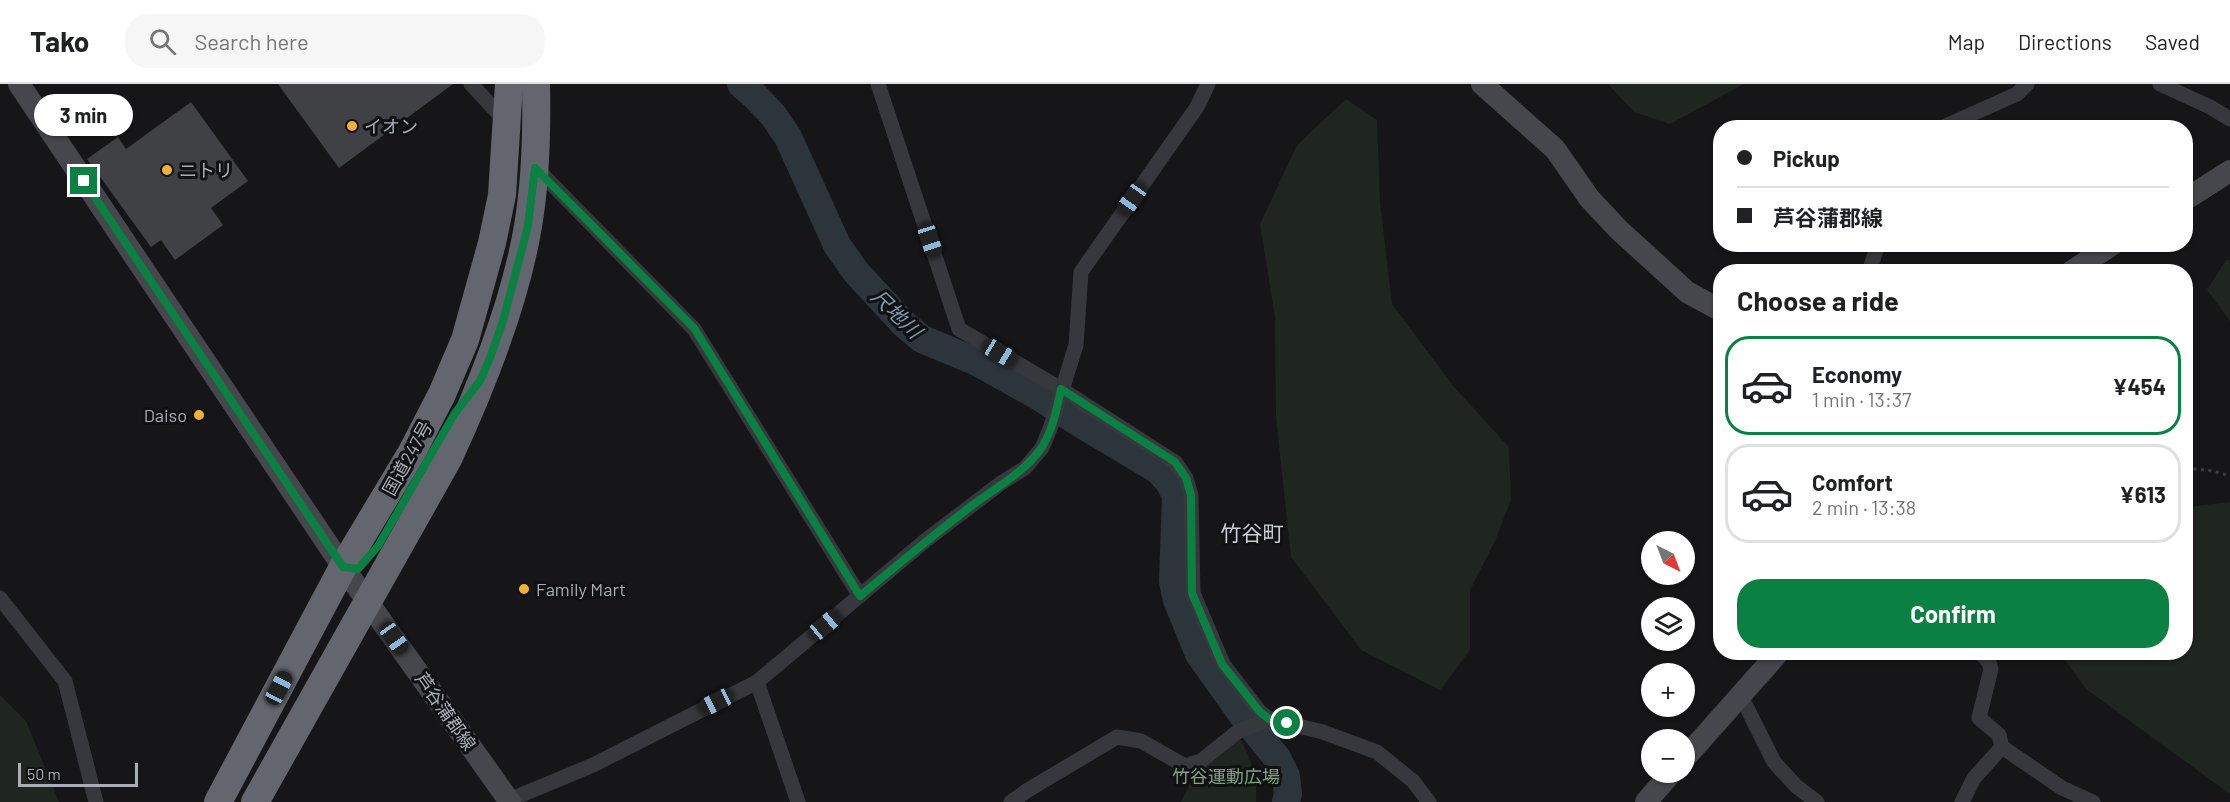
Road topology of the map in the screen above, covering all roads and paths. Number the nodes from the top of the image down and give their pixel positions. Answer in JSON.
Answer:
{"nodes":[{"id":1,"x":19,"y":84,"type":"edge"},
{"id":2,"x":471,"y":84,"type":"edge"},
{"id":3,"x":509,"y":84,"type":"edge"},
{"id":4,"x":536,"y":84,"type":"edge"},
{"id":5,"x":878,"y":84,"type":"edge"},
{"id":6,"x":1208,"y":84,"type":"edge"},
{"id":7,"x":1482,"y":84,"type":"edge"},
{"id":8,"x":2027,"y":84,"type":"edge"},
{"id":9,"x":2160,"y":84,"type":"edge"},
{"id":10,"x":508,"y":117,"type":"junction"},
{"id":11,"x":2230,"y":119,"type":"edge"},
{"id":12,"x":1959,"y":120,"type":"edge"},
{"id":13,"x":535,"y":168,"type":"junction"},
{"id":14,"x":2230,"y":171,"type":"edge"},
{"id":15,"x":2193,"y":195,"type":"edge"},
{"id":16,"x":2101,"y":252,"type":"edge"},
{"id":17,"x":2083,"y":264,"type":"edge"},
{"id":18,"x":1713,"y":306,"type":"edge"},
{"id":19,"x":480,"y":381,"type":"junction"},
{"id":20,"x":1061,"y":392,"type":"junction"},
{"id":21,"x":2193,"y":469,"type":"edge"},
{"id":22,"x":2230,"y":476,"type":"edge"},
{"id":23,"x":343,"y":567,"type":"junction"},
{"id":24,"x":860,"y":596,"type":"junction"},
{"id":25,"x":0,"y":598,"type":"edge"},
{"id":26,"x":369,"y":602,"type":"junction"},
{"id":27,"x":1772,"y":660,"type":"edge"},
{"id":28,"x":1987,"y":660,"type":"edge"},
{"id":29,"x":757,"y":682,"type":"junction"},
{"id":30,"x":1741,"y":696,"type":"junction"},
{"id":31,"x":1266,"y":720,"type":"junction"},
{"id":32,"x":1695,"y":747,"type":"edge"},
{"id":33,"x":2002,"y":747,"type":"junction"},
{"id":34,"x":1662,"y":783,"type":"edge"},
{"id":35,"x":222,"y":796,"type":"edge"},
{"id":36,"x":510,"y":801,"type":"edge"},
{"id":37,"x":96,"y":802,"type":"edge"},
{"id":38,"x":255,"y":802,"type":"edge"},
{"id":39,"x":798,"y":802,"type":"edge"},
{"id":40,"x":1011,"y":802,"type":"edge"},
{"id":41,"x":1429,"y":802,"type":"edge"},
{"id":42,"x":1646,"y":802,"type":"edge"},
{"id":43,"x":1817,"y":802,"type":"edge"},
{"id":44,"x":1962,"y":802,"type":"edge"},
{"id":45,"x":2093,"y":802,"type":"edge"}],
"edges":[{"from":1,"to":23,"type":"main road","name":"芦谷蒲郡線"},
{"from":2,"to":10,"type":"street"},
{"from":3,"to":10,"type":"highway","name":"国道247号"},
{"from":4,"to":13,"type":"highway","name":"国道247号"},
{"from":5,"to":20,"type":"street"},
{"from":6,"to":20,"type":"street"},
{"from":7,"to":18,"type":"main road"},
{"from":8,"to":12,"type":"street"},
{"from":9,"to":11,"type":"street"},
{"from":10,"to":23,"type":"highway","name":"国道247号"},
{"from":13,"to":19,"type":"highway","name":"国道247号"},
{"from":13,"to":24,"type":"street"},
{"from":14,"to":15,"type":"main road"},
{"from":16,"to":17,"type":"main road"},
{"from":19,"to":23,"type":"highway"},
{"from":19,"to":26,"type":"highway","name":"国道247号"},
{"from":20,"to":24,"type":"street"},
{"from":20,"to":31,"type":"street"},
{"from":21,"to":22,"type":"path"},
{"from":23,"to":26,"type":"main road","name":"芦谷蒲郡線"},
{"from":23,"to":35,"type":"highway","name":"国道247号"},
{"from":24,"to":29,"type":"street"},
{"from":25,"to":37,"type":"street"},
{"from":26,"to":35,"type":"highway"},
{"from":26,"to":36,"type":"main road","name":"芦谷蒲郡線"},
{"from":26,"to":38,"type":"highway","name":"国道247号"},
{"from":27,"to":30,"type":"main road"},
{"from":28,"to":33,"type":"street"},
{"from":29,"to":36,"type":"street"},
{"from":29,"to":39,"type":"street"},
{"from":30,"to":32,"type":"main road"},
{"from":30,"to":43,"type":"street"},
{"from":31,"to":40,"type":"street"},
{"from":31,"to":41,"type":"street"},
{"from":33,"to":44,"type":"street"},
{"from":33,"to":45,"type":"street"},
{"from":34,"to":42,"type":"main road"}]}
